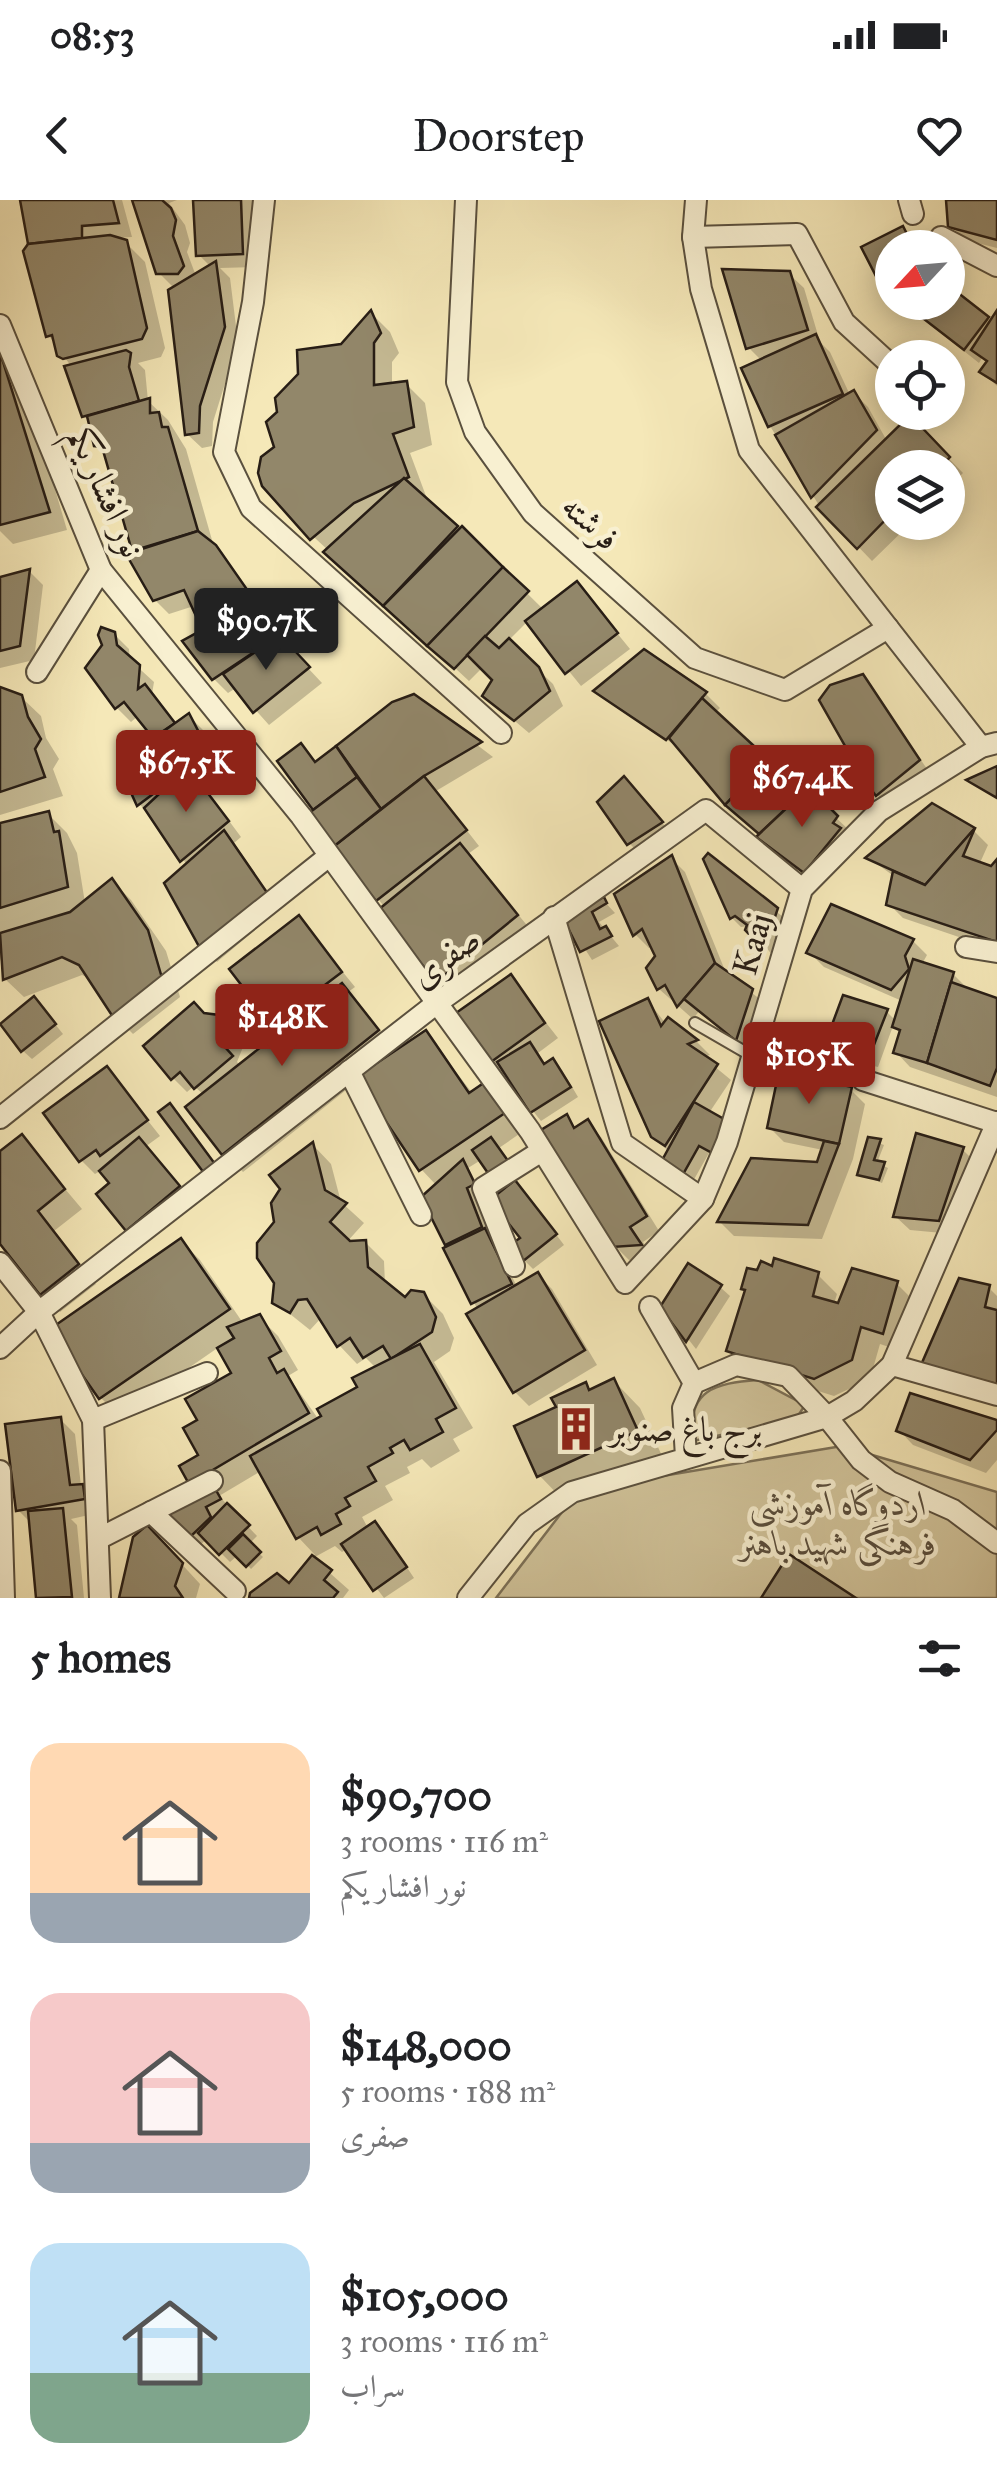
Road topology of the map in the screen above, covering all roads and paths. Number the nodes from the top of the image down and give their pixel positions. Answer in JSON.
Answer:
{"nodes":[{"id":1,"x":264,"y":200,"type":"edge"},
{"id":2,"x":466,"y":200,"type":"edge"},
{"id":3,"x":696,"y":200,"type":"edge"},
{"id":4,"x":693,"y":237,"type":"junction"},
{"id":5,"x":965,"y":249,"type":"edge"},
{"id":6,"x":997,"y":266,"type":"edge"},
{"id":7,"x":0,"y":324,"type":"edge"},
{"id":8,"x":875,"y":350,"type":"edge"},
{"id":9,"x":100,"y":570,"type":"junction"},
{"id":10,"x":888,"y":628,"type":"junction"},
{"id":11,"x":37,"y":672,"type":"dead end"},
{"id":12,"x":501,"y":734,"type":"dead end"},
{"id":13,"x":989,"y":745,"type":"edge"},
{"id":14,"x":328,"y":856,"type":"junction"},
{"id":15,"x":802,"y":888,"type":"junction"},
{"id":16,"x":554,"y":917,"type":"junction"},
{"id":17,"x":966,"y":947,"type":"dead end"},
{"id":18,"x":997,"y":952,"type":"edge"},
{"id":19,"x":438,"y":1003,"type":"junction"},
{"id":20,"x":694,"y":1024,"type":"dead end"},
{"id":21,"x":752,"y":1056,"type":"junction"},
{"id":22,"x":349,"y":1071,"type":"junction"},
{"id":23,"x":863,"y":1080,"type":"dead end"},
{"id":24,"x":0,"y":1118,"type":"edge"},
{"id":25,"x":997,"y":1122,"type":"edge"},
{"id":26,"x":540,"y":1152,"type":"junction"},
{"id":27,"x":702,"y":1199,"type":"junction"},
{"id":28,"x":421,"y":1215,"type":"dead end"},
{"id":29,"x":0,"y":1263,"type":"edge"},
{"id":30,"x":514,"y":1266,"type":"dead end"},
{"id":31,"x":625,"y":1283,"type":"joint"},
{"id":32,"x":650,"y":1306,"type":"dead end"},
{"id":33,"x":39,"y":1312,"type":"junction"},
{"id":34,"x":0,"y":1348,"type":"edge"},
{"id":35,"x":892,"y":1365,"type":"junction"},
{"id":36,"x":207,"y":1373,"type":"dead end"},
{"id":37,"x":694,"y":1383,"type":"junction"},
{"id":38,"x":997,"y":1394,"type":"edge"},
{"id":39,"x":826,"y":1417,"type":"junction"},
{"id":40,"x":94,"y":1420,"type":"junction"},
{"id":41,"x":686,"y":1457,"type":"junction"},
{"id":42,"x":0,"y":1471,"type":"edge"},
{"id":43,"x":212,"y":1480,"type":"dead end"},
{"id":44,"x":152,"y":1512,"type":"junction"},
{"id":45,"x":98,"y":1539,"type":"junction"},
{"id":46,"x":997,"y":1543,"type":"edge"},
{"id":47,"x":235,"y":1591,"type":"dead end"},
{"id":48,"x":4,"y":1598,"type":"edge"},
{"id":49,"x":100,"y":1598,"type":"edge"},
{"id":50,"x":468,"y":1598,"type":"edge"}],
"edges":[{"from":1,"to":12,"type":"street"},
{"from":2,"to":10,"type":"street","name":"فرشته"},
{"from":3,"to":4,"type":"street"},
{"from":4,"to":8,"type":"street"},
{"from":4,"to":10,"type":"street"},
{"from":5,"to":6,"type":"street"},
{"from":7,"to":9,"type":"street","name":"نور افشار یکم"},
{"from":9,"to":11,"type":"street"},
{"from":9,"to":14,"type":"street","name":"نور افشار یکم"},
{"from":10,"to":13,"type":"street"},
{"from":13,"to":15,"type":"street","name":"Kaaj"},
{"from":14,"to":19,"type":"street","name":"نور افشار یکم"},
{"from":14,"to":24,"type":"street"},
{"from":15,"to":16,"type":"street","name":"صفری"},
{"from":15,"to":21,"type":"street","name":"Kaaj"},
{"from":16,"to":19,"type":"street","name":"صفری"},
{"from":16,"to":27,"type":"street"},
{"from":17,"to":18,"type":"street"},
{"from":19,"to":22,"type":"street","name":"صفری"},
{"from":19,"to":26,"type":"street","name":"نور افشار یکم"},
{"from":20,"to":21,"type":"lane"},
{"from":21,"to":27,"type":"street","name":"Kaaj"},
{"from":22,"to":28,"type":"street"},
{"from":22,"to":33,"type":"street","name":"صفری"},
{"from":23,"to":25,"type":"street"},
{"from":25,"to":35,"type":"street"},
{"from":26,"to":30,"type":"street"},
{"from":26,"to":31,"type":"street","name":"نور افشار یکم"},
{"from":27,"to":31,"type":"street","name":"Kaaj"},
{"from":29,"to":33,"type":"street"},
{"from":32,"to":37,"type":"street"},
{"from":33,"to":34,"type":"street","name":"صفری"},
{"from":33,"to":40,"type":"street"},
{"from":35,"to":38,"type":"street"},
{"from":35,"to":39,"type":"street"},
{"from":36,"to":40,"type":"street"},
{"from":37,"to":39,"type":"street"},
{"from":37,"to":41,"type":"street"},
{"from":39,"to":41,"type":"street"},
{"from":39,"to":46,"type":"street"},
{"from":40,"to":45,"type":"street"},
{"from":41,"to":50,"type":"street"},
{"from":42,"to":48,"type":"street"},
{"from":43,"to":44,"type":"street"},
{"from":44,"to":45,"type":"street"},
{"from":44,"to":47,"type":"street"},
{"from":45,"to":49,"type":"street"}]}
